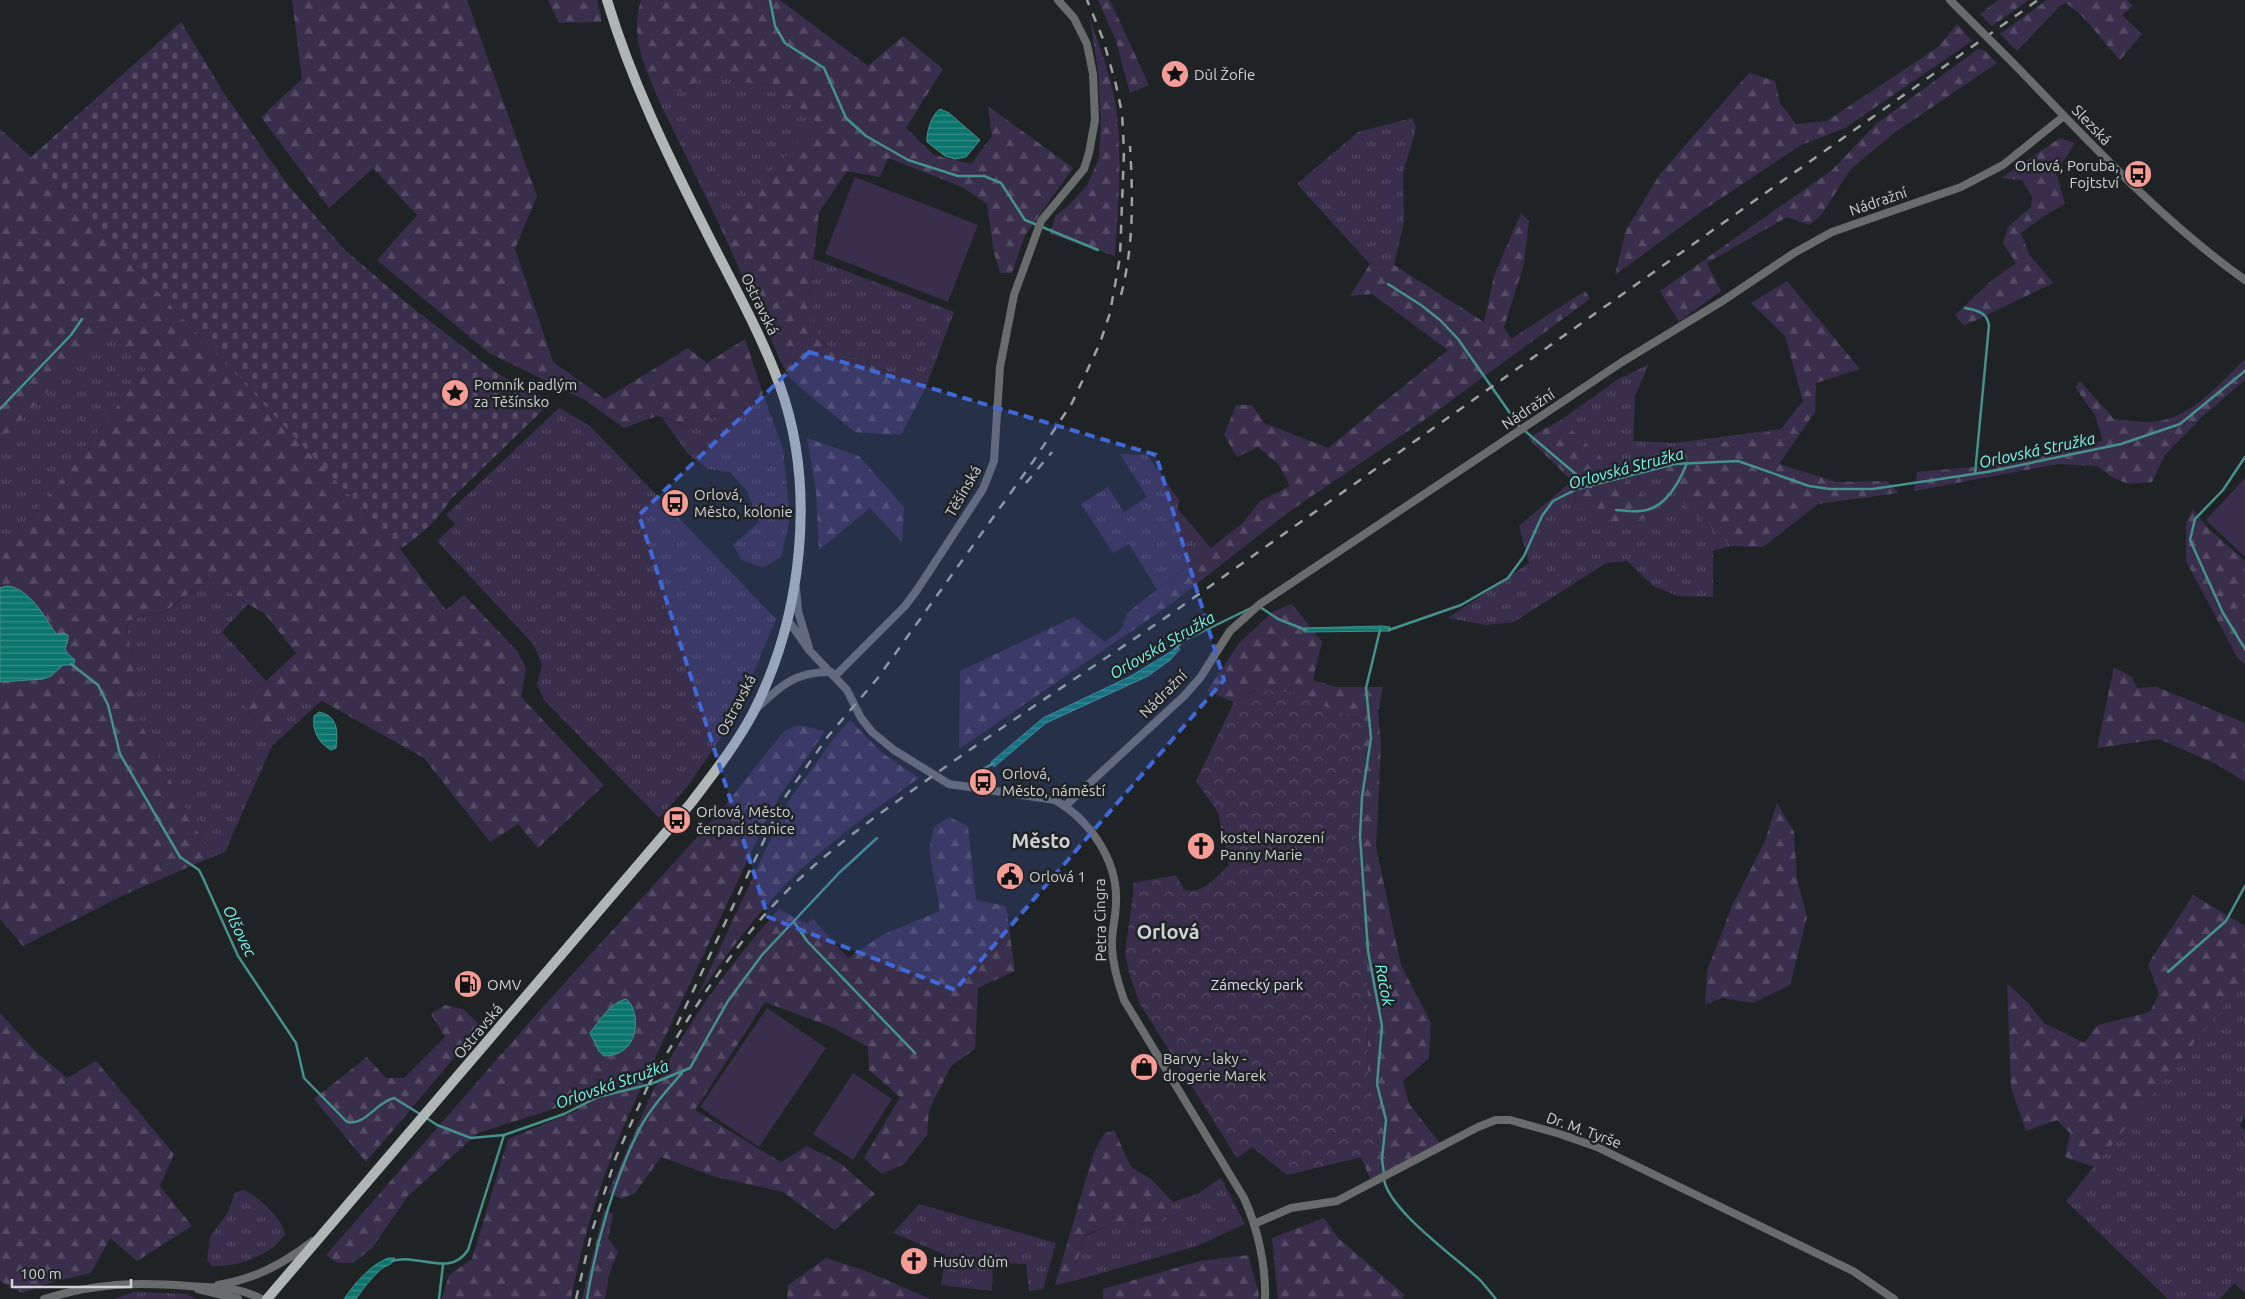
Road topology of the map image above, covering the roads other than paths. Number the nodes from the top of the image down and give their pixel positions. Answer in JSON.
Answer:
{"nodes":[{"id":1,"x":607,"y":0,"type":"edge"},
{"id":2,"x":616,"y":0,"type":"edge"},
{"id":3,"x":1058,"y":0,"type":"edge"},
{"id":4,"x":1950,"y":0,"type":"edge"},
{"id":5,"x":615,"y":25,"type":"junction"},
{"id":6,"x":2064,"y":116,"type":"junction"},
{"id":7,"x":2245,"y":280,"type":"edge"},
{"id":8,"x":796,"y":584,"type":"junction"},
{"id":9,"x":788,"y":620,"type":"junction"},
{"id":10,"x":810,"y":650,"type":"junction"},
{"id":11,"x":833,"y":674,"type":"junction"},
{"id":12,"x":753,"y":712,"type":"junction"},
{"id":13,"x":1065,"y":806,"type":"junction"},
{"id":14,"x":336,"y":1219,"type":"junction"},
{"id":15,"x":1254,"y":1224,"type":"junction"},
{"id":16,"x":189,"y":1286,"type":"junction"},
{"id":17,"x":213,"y":1286,"type":"junction"},
{"id":18,"x":200,"y":1290,"type":"junction"},
{"id":19,"x":44,"y":1299,"type":"edge"},
{"id":20,"x":211,"y":1299,"type":"edge"},
{"id":21,"x":238,"y":1299,"type":"edge"},
{"id":22,"x":261,"y":1299,"type":"edge"},
{"id":23,"x":267,"y":1299,"type":"edge"},
{"id":24,"x":1265,"y":1299,"type":"edge"},
{"id":25,"x":1894,"y":1299,"type":"edge"}],
"edges":[{"from":1,"to":5,"type":"main road","name":"Ostravská"},
{"from":2,"to":5,"type":"main road"},
{"from":3,"to":11,"type":"street","name":"Těšínská"},
{"from":4,"to":6,"type":"street","name":"Slezská","bridge":true},
{"from":5,"to":8,"type":"main road","name":"Ostravská"},
{"from":6,"to":7,"type":"street","name":"Slezská"},
{"from":6,"to":13,"type":"street","name":"Nádražní"},
{"from":8,"to":9,"type":"main road","name":"Ostravská"},
{"from":8,"to":10,"type":"street","name":"Petra Cingra"},
{"from":9,"to":10,"type":"street","name":"Petra Cingra"},
{"from":9,"to":12,"type":"main road","name":"Ostravská"},
{"from":10,"to":11,"type":"street","name":"Petra Cingra"},
{"from":11,"to":12,"type":"street"},
{"from":11,"to":13,"type":"street","name":"Petra Cingra"},
{"from":12,"to":14,"type":"main road","name":"Ostravská"},
{"from":13,"to":15,"type":"street","name":"Petra Cingra"},
{"from":14,"to":17,"type":"street"},
{"from":14,"to":23,"type":"main road","name":"Ostravská"},
{"from":15,"to":24,"type":"street","name":"Petra Cingra"},
{"from":15,"to":25,"type":"street","name":"Dr. M. Tyrše"},
{"from":16,"to":17,"type":"street"},
{"from":16,"to":18,"type":"street"},
{"from":16,"to":19,"type":"street"},
{"from":17,"to":22,"type":"street"},
{"from":18,"to":20,"type":"street"},
{"from":18,"to":21,"type":"street"}]}
